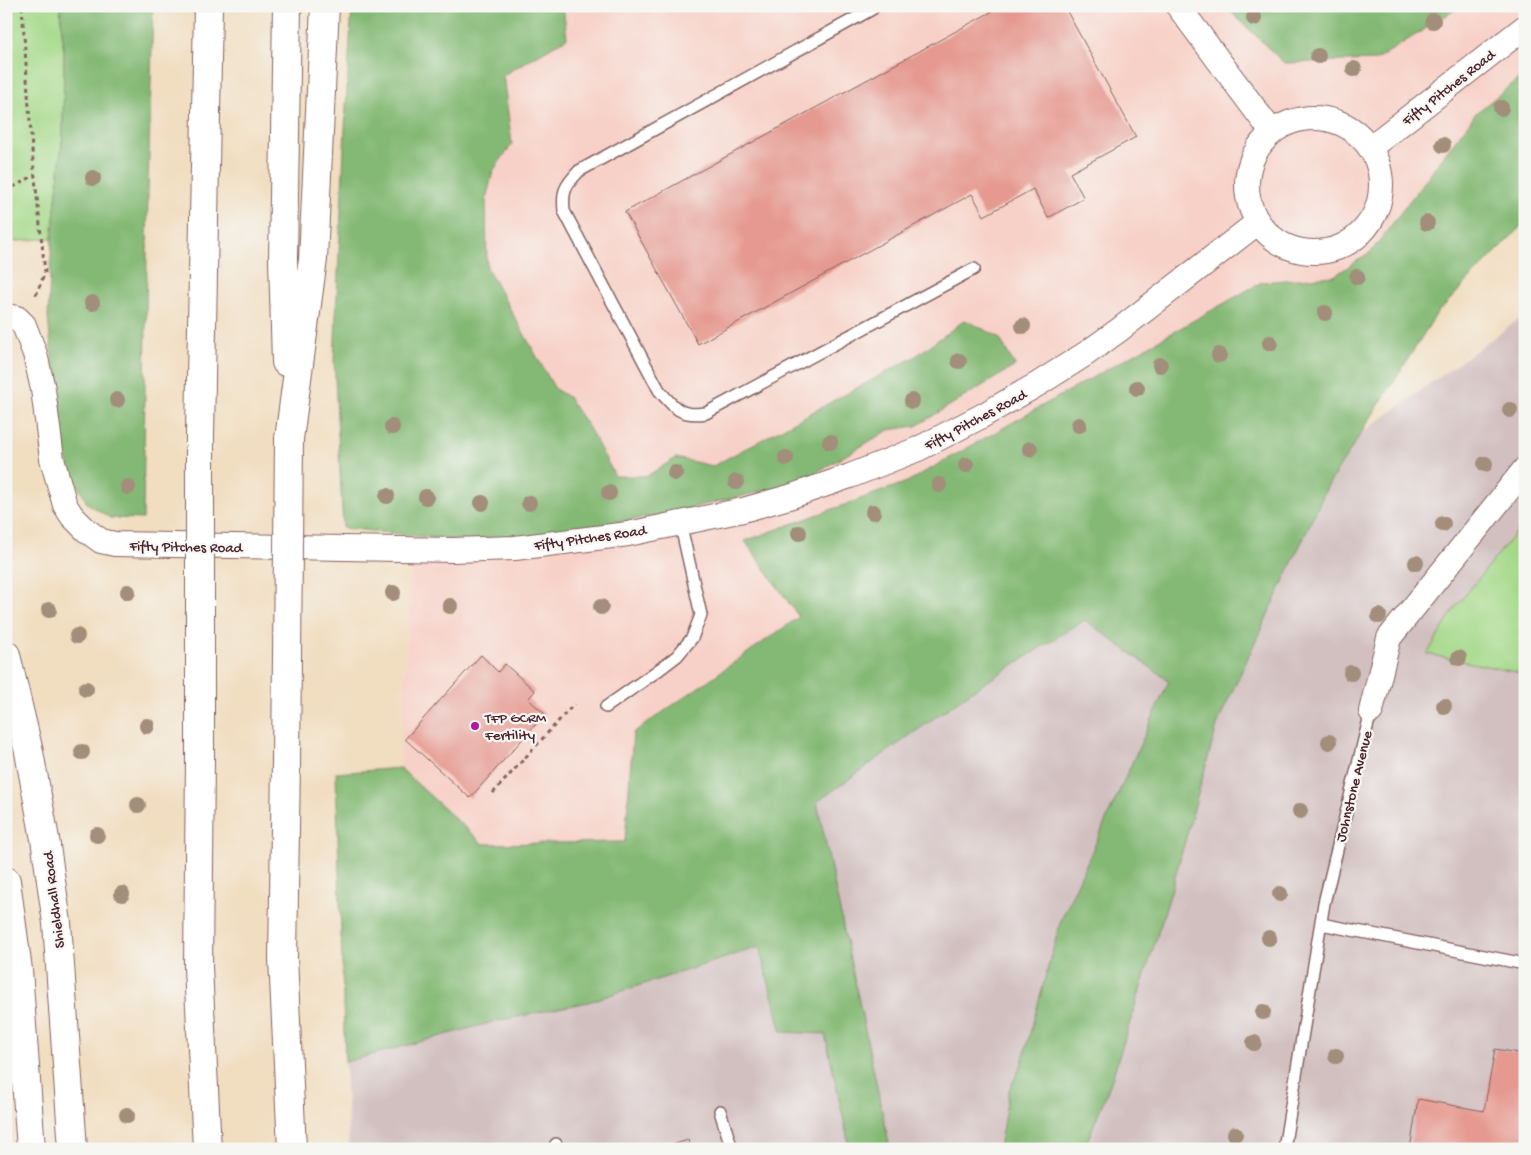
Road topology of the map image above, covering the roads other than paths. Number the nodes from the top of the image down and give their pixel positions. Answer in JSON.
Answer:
{"nodes":[{"id":1,"x":208,"y":6,"type":"edge"},
{"id":2,"x":287,"y":6,"type":"edge"},
{"id":3,"x":325,"y":6,"type":"edge"},
{"id":4,"x":871,"y":6,"type":"edge"},
{"id":5,"x":1178,"y":6,"type":"edge"},
{"id":6,"x":1525,"y":27,"type":"edge"},
{"id":7,"x":1272,"y":132,"type":"junction"},
{"id":8,"x":1371,"y":147,"type":"junction"},
{"id":9,"x":1257,"y":223,"type":"junction"},
{"id":10,"x":974,"y":269,"type":"dead end"},
{"id":11,"x":15,"y":320,"type":"edge"},
{"id":12,"x":288,"y":440,"type":"junction"},
{"id":13,"x":1525,"y":469,"type":"edge"},
{"id":14,"x":680,"y":522,"type":"junction"},
{"id":15,"x":6,"y":655,"type":"edge"},
{"id":16,"x":606,"y":707,"type":"dead end"},
{"id":17,"x":1371,"y":711,"type":"joint"},
{"id":18,"x":6,"y":881,"type":"edge"},
{"id":19,"x":1321,"y":924,"type":"junction"},
{"id":20,"x":1525,"y":964,"type":"edge"},
{"id":21,"x":720,"y":1111,"type":"dead end"},
{"id":22,"x":31,"y":1149,"type":"edge"},
{"id":23,"x":73,"y":1149,"type":"edge"},
{"id":24,"x":207,"y":1149,"type":"edge"},
{"id":25,"x":292,"y":1149,"type":"edge"},
{"id":26,"x":732,"y":1149,"type":"edge"},
{"id":27,"x":1284,"y":1149,"type":"edge"}],
"edges":[{"from":1,"to":24,"type":"main road","bridge":true},
{"from":2,"to":12,"type":"main road"},
{"from":3,"to":12,"type":"main road"},
{"from":4,"to":10,"type":"lane"},
{"from":5,"to":7,"type":"street"},
{"from":6,"to":8,"type":"street","name":"Fifty Pitches Road"},
{"from":7,"to":8,"type":"street"},
{"from":7,"to":9,"type":"street"},
{"from":8,"to":9,"type":"street"},
{"from":9,"to":14,"type":"street","name":"Fifty Pitches Road"},
{"from":11,"to":14,"type":"street","name":"Fifty Pitches Road"},
{"from":12,"to":25,"type":"main road","bridge":true},
{"from":13,"to":17,"type":"street","name":"Johnstone Avenue"},
{"from":14,"to":16,"type":"lane"},
{"from":15,"to":23,"type":"main road","name":"Shieldhall Road"},
{"from":17,"to":19,"type":"lane","name":"Johnstone Avenue"},
{"from":18,"to":22,"type":"main road"},
{"from":19,"to":20,"type":"lane"},
{"from":19,"to":27,"type":"lane","name":"Johnstone Avenue"},
{"from":21,"to":26,"type":"lane"}]}
